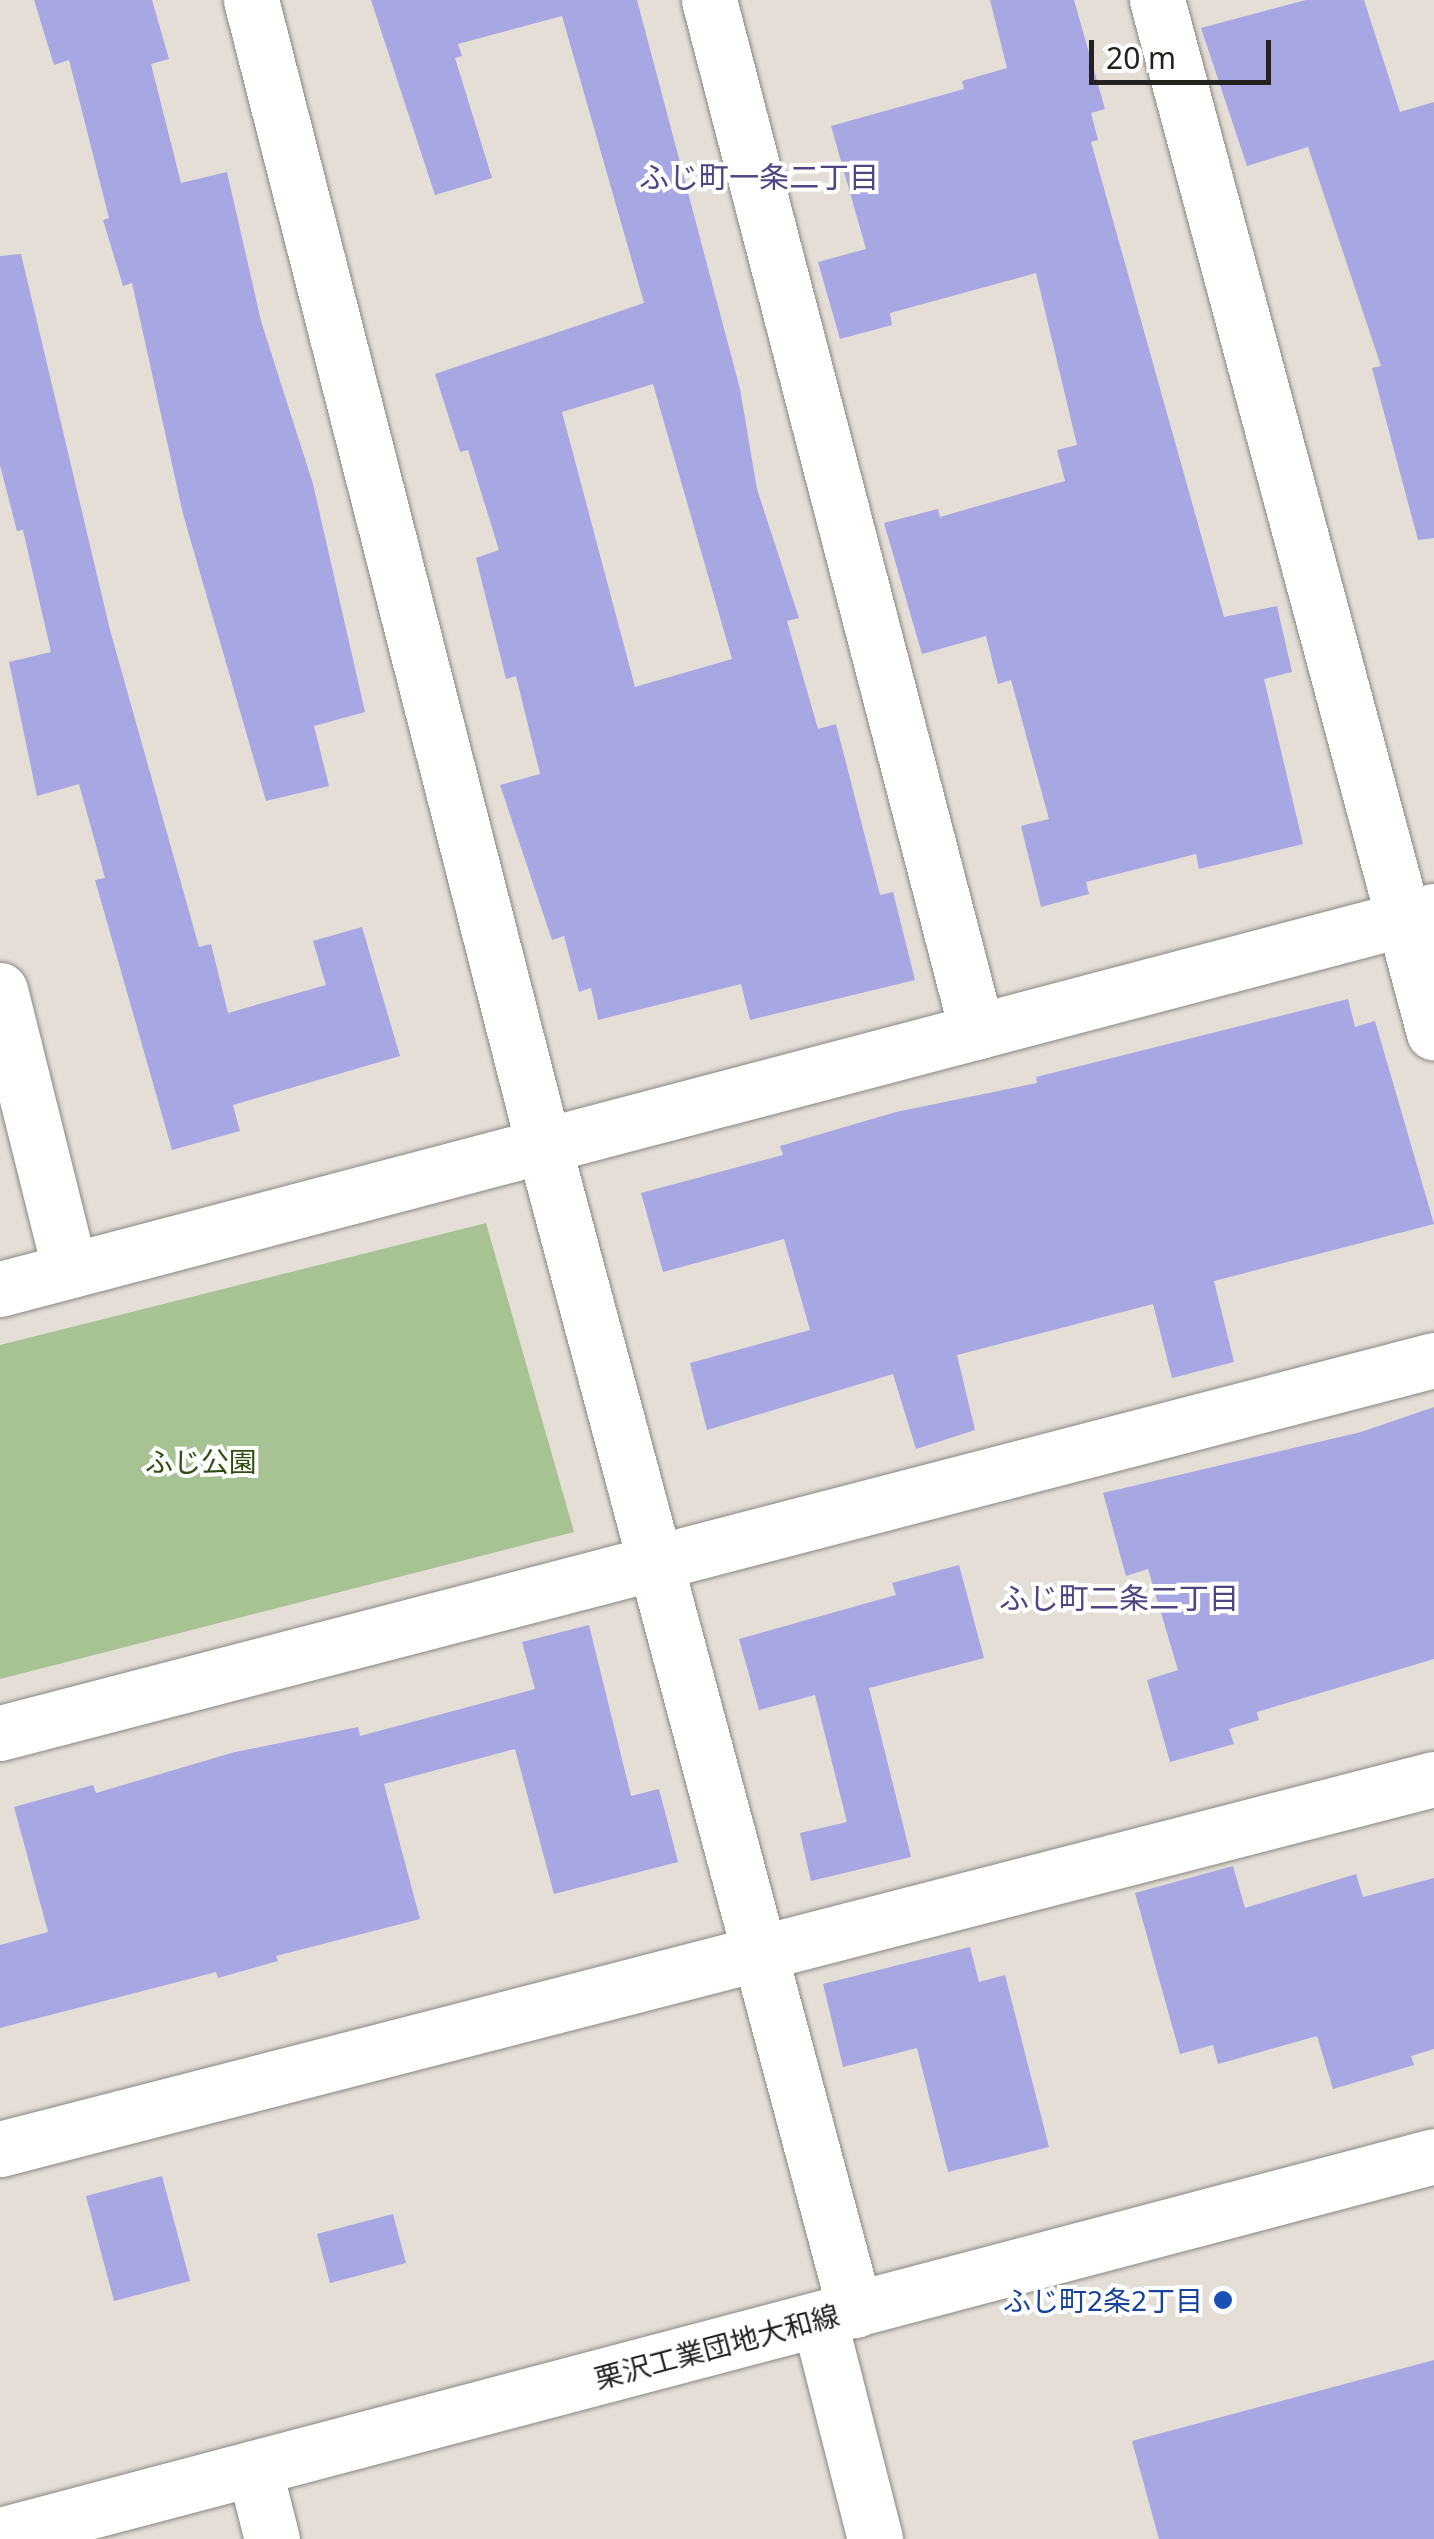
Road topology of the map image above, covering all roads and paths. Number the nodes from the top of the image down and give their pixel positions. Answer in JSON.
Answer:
{"nodes":[{"id":1,"x":251,"y":0,"type":"edge"},
{"id":2,"x":709,"y":0,"type":"edge"},
{"id":3,"x":1157,"y":0,"type":"edge"},
{"id":4,"x":1419,"y":915,"type":"edge"},
{"id":5,"x":0,"y":990,"type":"edge"},
{"id":6,"x":977,"y":1032,"type":"junction"},
{"id":7,"x":1434,"y":1033,"type":"edge"},
{"id":8,"x":544,"y":1147,"type":"junction"},
{"id":9,"x":70,"y":1270,"type":"junction"},
{"id":10,"x":0,"y":1289,"type":"edge"},
{"id":11,"x":1434,"y":1360,"type":"edge"},
{"id":12,"x":654,"y":1563,"type":"junction"},
{"id":13,"x":0,"y":1733,"type":"edge"},
{"id":14,"x":1434,"y":1779,"type":"edge"},
{"id":15,"x":759,"y":1954,"type":"junction"},
{"id":16,"x":0,"y":2149,"type":"edge"},
{"id":17,"x":1434,"y":2156,"type":"edge"},
{"id":18,"x":837,"y":2315,"type":"junction"},
{"id":19,"x":254,"y":2468,"type":"junction"},
{"id":20,"x":92,"y":2526,"type":"edge"},
{"id":21,"x":0,"y":2535,"type":"edge"},
{"id":22,"x":272,"y":2539,"type":"edge"},
{"id":23,"x":875,"y":2539,"type":"edge"}],
"edges":[{"from":1,"to":8,"type":"street"},
{"from":2,"to":6,"type":"street"},
{"from":3,"to":4,"type":"street"},
{"from":4,"to":6,"type":"street"},
{"from":4,"to":7,"type":"street"},
{"from":5,"to":9,"type":"street"},
{"from":6,"to":8,"type":"street"},
{"from":8,"to":9,"type":"street"},
{"from":8,"to":12,"type":"street"},
{"from":9,"to":10,"type":"street"},
{"from":11,"to":12,"type":"street"},
{"from":12,"to":13,"type":"street"},
{"from":12,"to":15,"type":"street"},
{"from":14,"to":15,"type":"street"},
{"from":15,"to":16,"type":"street"},
{"from":15,"to":18,"type":"street"},
{"from":17,"to":18,"type":"street","name":"栗沢工業団地大和線"},
{"from":18,"to":19,"type":"street","name":"栗沢工業団地大和線"},
{"from":18,"to":23,"type":"street"},
{"from":19,"to":20,"type":"street","name":"栗沢工業団地大和線"},
{"from":19,"to":22,"type":"street"},
{"from":20,"to":21,"type":"street","name":"栗沢工業団地大和線"}]}
